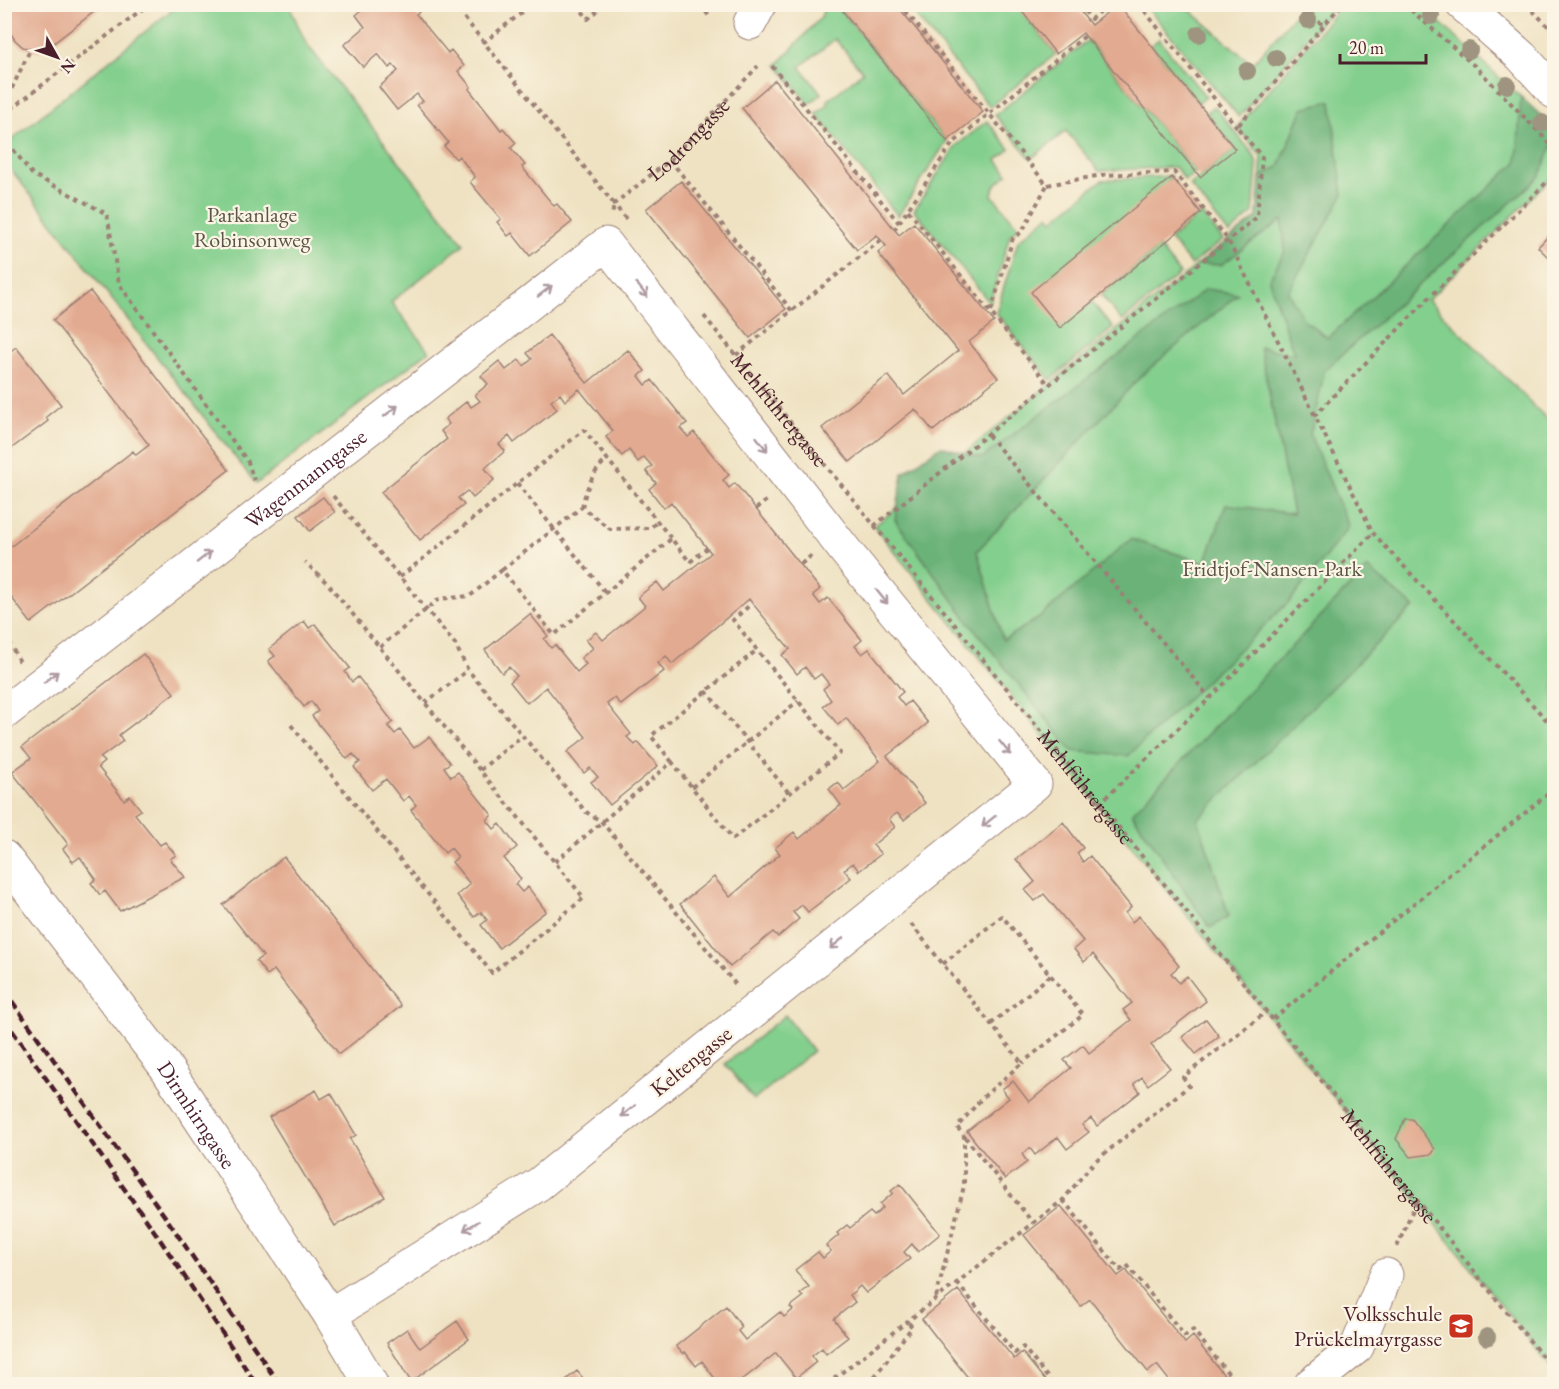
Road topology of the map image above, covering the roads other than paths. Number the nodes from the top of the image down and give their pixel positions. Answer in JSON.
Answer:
{"nodes":[{"id":1,"x":1462,"y":4,"type":"edge"},
{"id":2,"x":1554,"y":92,"type":"edge"},
{"id":3,"x":617,"y":233,"type":"joint"},
{"id":4,"x":4,"y":713,"type":"edge"},
{"id":5,"x":1035,"y":784,"type":"joint"},
{"id":6,"x":4,"y":857,"type":"edge"},
{"id":7,"x":1386,"y":1275,"type":"road end"},
{"id":8,"x":330,"y":1314,"type":"junction"},
{"id":9,"x":371,"y":1384,"type":"edge"},
{"id":10,"x":1311,"y":1384,"type":"edge"}],
"edges":[{"from":1,"to":2,"type":"street"},
{"from":4,"to":3,"type":"street","name":"Wagenmanngasse","one_way":true},
{"from":3,"to":5,"type":"street","name":"Mehlführergasse","one_way":true},
{"from":5,"to":8,"type":"street","name":"Keltengasse","one_way":true},
{"from":6,"to":8,"type":"street","name":"Dirmhirngasse"},
{"from":7,"to":10,"type":"street"},
{"from":8,"to":9,"type":"street","name":"Dirmhirngasse"}]}
